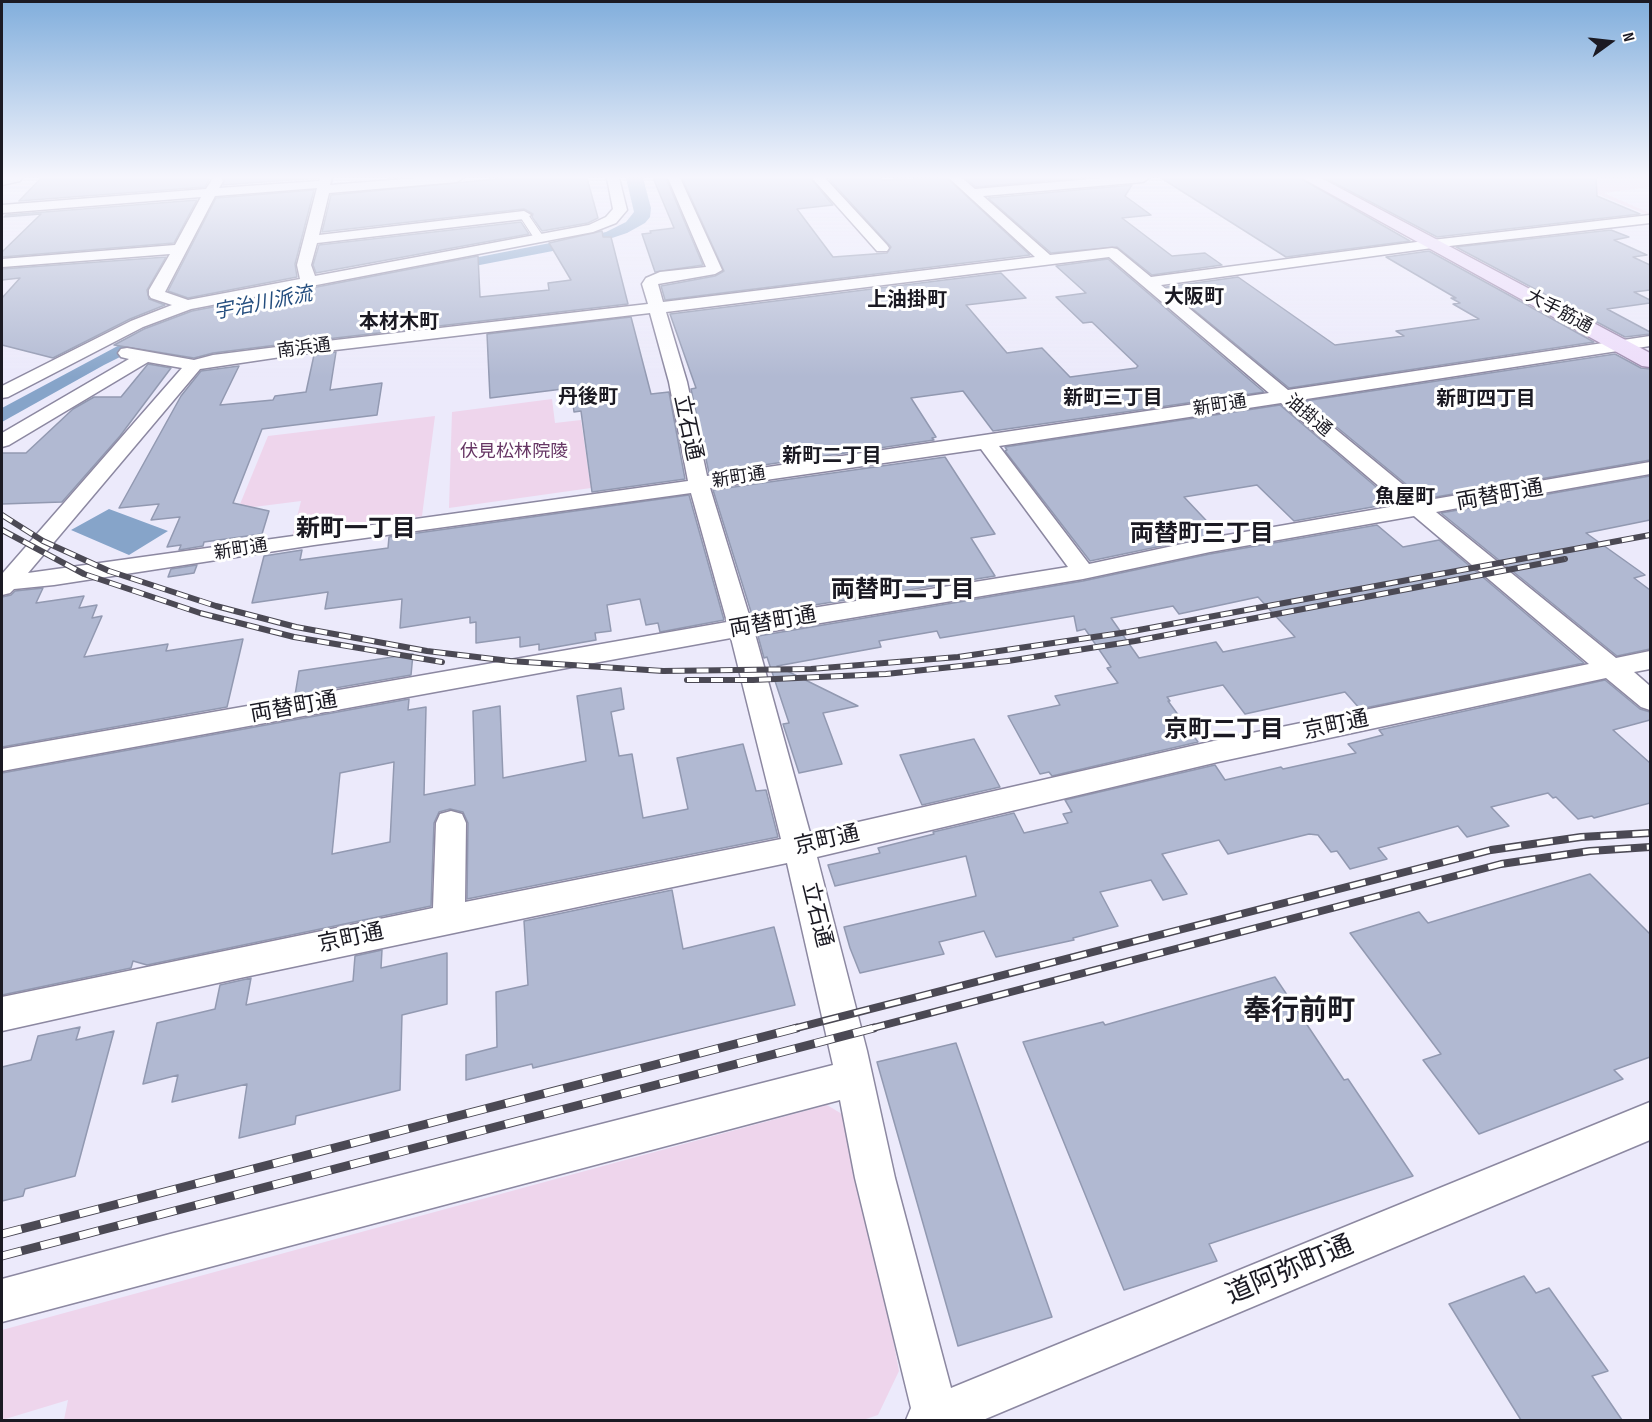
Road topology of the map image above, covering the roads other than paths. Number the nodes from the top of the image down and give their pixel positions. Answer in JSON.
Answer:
{"nodes":[{"id":1,"x":182,"y":244,"type":"edge"},
{"id":2,"x":308,"y":244,"type":"edge"},
{"id":3,"x":511,"y":244,"type":"edge"},
{"id":4,"x":704,"y":244,"type":"edge"},
{"id":5,"x":879,"y":244,"type":"edge"},
{"id":6,"x":1030,"y":244,"type":"edge"},
{"id":7,"x":1431,"y":244,"type":"edge"},
{"id":8,"x":1434,"y":244,"type":"edge"},
{"id":9,"x":882,"y":248,"type":"dead end"},
{"id":10,"x":179,"y":249,"type":"junction"},
{"id":11,"x":1047,"y":260,"type":"junction"},
{"id":12,"x":2,"y":263,"type":"edge"},
{"id":13,"x":309,"y":282,"type":"junction"},
{"id":14,"x":1149,"y":282,"type":"junction"},
{"id":15,"x":187,"y":305,"type":"junction"},
{"id":16,"x":656,"y":308,"type":"junction"},
{"id":17,"x":1650,"y":341,"type":"edge"},
{"id":18,"x":96,"y":345,"type":"junction"},
{"id":19,"x":1622,"y":345,"type":"junction"},
{"id":20,"x":143,"y":356,"type":"junction"},
{"id":21,"x":1650,"y":361,"type":"edge"},
{"id":22,"x":194,"y":365,"type":"junction"},
{"id":23,"x":2,"y":393,"type":"edge"},
{"id":24,"x":1285,"y":396,"type":"junction"},
{"id":25,"x":2,"y":441,"type":"edge"},
{"id":26,"x":986,"y":442,"type":"junction"},
{"id":27,"x":1650,"y":468,"type":"edge"},
{"id":28,"x":699,"y":485,"type":"junction"},
{"id":29,"x":1421,"y":510,"type":"junction"},
{"id":30,"x":1083,"y":572,"type":"junction"},
{"id":31,"x":4,"y":585,"type":"edge"},
{"id":32,"x":741,"y":628,"type":"junction"},
{"id":33,"x":1650,"y":660,"type":"edge"},
{"id":34,"x":1613,"y":668,"type":"junction"},
{"id":35,"x":1650,"y":699,"type":"edge"},
{"id":36,"x":2,"y":760,"type":"edge"},
{"id":37,"x":451,"y":823,"type":"dead end"},
{"id":38,"x":799,"y":848,"type":"junction"},
{"id":39,"x":449,"y":919,"type":"junction"},
{"id":40,"x":2,"y":1014,"type":"edge"},
{"id":41,"x":854,"y":1078,"type":"junction"},
{"id":42,"x":1650,"y":1121,"type":"edge"},
{"id":43,"x":2,"y":1301,"type":"edge"},
{"id":44,"x":934,"y":1419,"type":"edge"}],
"edges":[{"from":1,"to":10,"type":"street"},
{"from":2,"to":13,"type":"street"},
{"from":3,"to":13,"type":"street"},
{"from":4,"to":16,"type":"street"},
{"from":5,"to":9,"type":"street"},
{"from":6,"to":11,"type":"street"},
{"from":7,"to":14,"type":"street"},
{"from":8,"to":19,"type":"main road","name":"大手筋通"},
{"from":10,"to":12,"type":"street"},
{"from":10,"to":15,"type":"street"},
{"from":11,"to":14,"type":"street","name":"油掛通"},
{"from":11,"to":16,"type":"street","name":"南浜通"},
{"from":13,"to":15,"type":"street"},
{"from":14,"to":24,"type":"street","name":"油掛通"},
{"from":15,"to":18,"type":"street"},
{"from":16,"to":22,"type":"street","name":"南浜通"},
{"from":16,"to":28,"type":"street","name":"立石通"},
{"from":17,"to":19,"type":"street","name":"新町通"},
{"from":18,"to":20,"type":"street"},
{"from":18,"to":23,"type":"street"},
{"from":19,"to":21,"type":"main road","name":"大手筋通"},
{"from":19,"to":24,"type":"street","name":"新町通"},
{"from":20,"to":22,"type":"street"},
{"from":20,"to":25,"type":"street"},
{"from":22,"to":31,"type":"street"},
{"from":24,"to":26,"type":"street","name":"新町通"},
{"from":24,"to":29,"type":"street","name":"油掛通"},
{"from":26,"to":28,"type":"street","name":"新町通"},
{"from":26,"to":30,"type":"street"},
{"from":27,"to":29,"type":"street","name":"両替町通"},
{"from":28,"to":31,"type":"street","name":"新町通"},
{"from":28,"to":32,"type":"street","name":"立石通"},
{"from":29,"to":30,"type":"street","name":"両替町通"},
{"from":29,"to":34,"type":"street","name":"油掛通"},
{"from":30,"to":32,"type":"street","name":"両替町通"},
{"from":32,"to":36,"type":"street","name":"両替町通"},
{"from":32,"to":38,"type":"street","name":"立石通"},
{"from":33,"to":34,"type":"street","name":"京町通"},
{"from":34,"to":35,"type":"street","name":"油掛通"},
{"from":34,"to":38,"type":"street","name":"京町通"},
{"from":37,"to":39,"type":"street"},
{"from":38,"to":39,"type":"street","name":"京町通"},
{"from":38,"to":41,"type":"street","name":"立石通"},
{"from":39,"to":40,"type":"street","name":"京町通"},
{"from":41,"to":43,"type":"street"},
{"from":41,"to":44,"type":"street","name":"立石通"},
{"from":42,"to":44,"type":"street","name":"道阿弥町通"}]}
